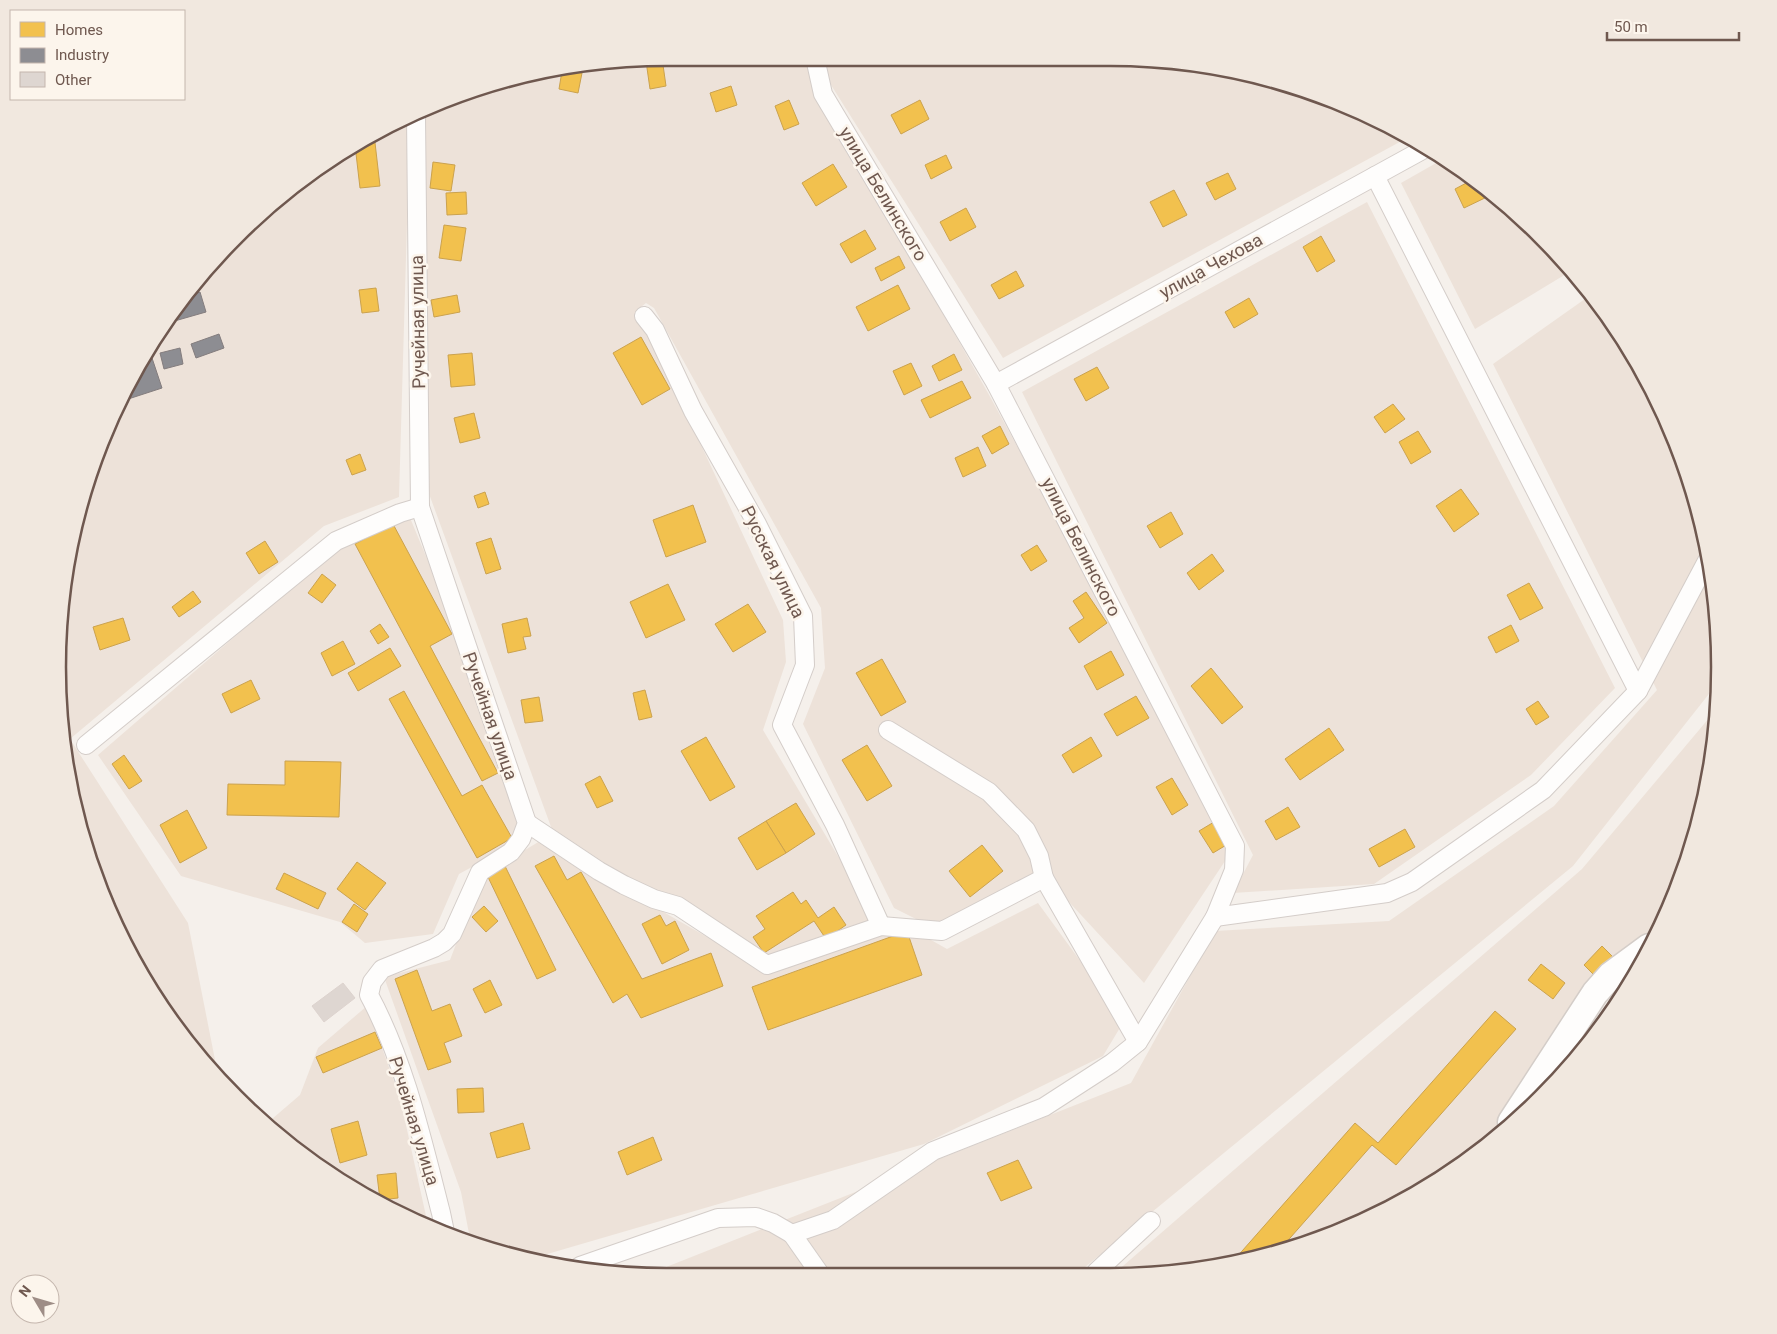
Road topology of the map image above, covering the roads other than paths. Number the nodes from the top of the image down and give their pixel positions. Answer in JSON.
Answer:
{"nodes":[{"id":1,"x":817,"y":66,"type":"edge"},
{"id":2,"x":416,"y":121,"type":"edge"},
{"id":3,"x":1419,"y":152,"type":"edge"},
{"id":4,"x":1375,"y":176,"type":"junction"},
{"id":5,"x":644,"y":316,"type":"dead end"},
{"id":6,"x":996,"y":384,"type":"junction"},
{"id":7,"x":420,"y":506,"type":"junction"},
{"id":8,"x":1702,"y":569,"type":"edge"},
{"id":9,"x":1638,"y":691,"type":"junction"},
{"id":10,"x":888,"y":730,"type":"dead end"},
{"id":11,"x":86,"y":744,"type":"dead end"},
{"id":12,"x":527,"y":824,"type":"junction"},
{"id":13,"x":1044,"y":878,"type":"junction"},
{"id":14,"x":1215,"y":917,"type":"junction"},
{"id":15,"x":881,"y":926,"type":"junction"},
{"id":16,"x":1635,"y":958,"type":"edge"},
{"id":17,"x":1138,"y":1042,"type":"junction"},
{"id":18,"x":1524,"y":1103,"type":"edge"},
{"id":19,"x":1150,"y":1221,"type":"dead end"},
{"id":20,"x":443,"y":1224,"type":"edge"},
{"id":21,"x":792,"y":1234,"type":"junction"},
{"id":22,"x":589,"y":1263,"type":"edge"},
{"id":23,"x":816,"y":1268,"type":"edge"},
{"id":24,"x":1100,"y":1268,"type":"edge"}],
"edges":[{"from":1,"to":6,"type":"street","name":"улица Белинского"},
{"from":2,"to":7,"type":"street","name":"Ручейная улица"},
{"from":3,"to":4,"type":"street","name":"улица Чехова"},
{"from":4,"to":6,"type":"street","name":"улица Чехова"},
{"from":4,"to":9,"type":"street"},
{"from":5,"to":15,"type":"street","name":"Русская улица"},
{"from":6,"to":14,"type":"street","name":"улица Белинского"},
{"from":7,"to":11,"type":"street"},
{"from":7,"to":12,"type":"street","name":"Ручейная улица"},
{"from":8,"to":9,"type":"street"},
{"from":9,"to":14,"type":"street"},
{"from":10,"to":13,"type":"street"},
{"from":12,"to":15,"type":"street"},
{"from":12,"to":20,"type":"street","name":"Ручейная улица"},
{"from":13,"to":15,"type":"street"},
{"from":13,"to":17,"type":"street"},
{"from":14,"to":17,"type":"street","name":"улица Белинского"},
{"from":16,"to":18,"type":"street"},
{"from":17,"to":21,"type":"street","name":"улица Белинского"},
{"from":19,"to":24,"type":"street"},
{"from":21,"to":22,"type":"street"},
{"from":21,"to":23,"type":"street"}]}
